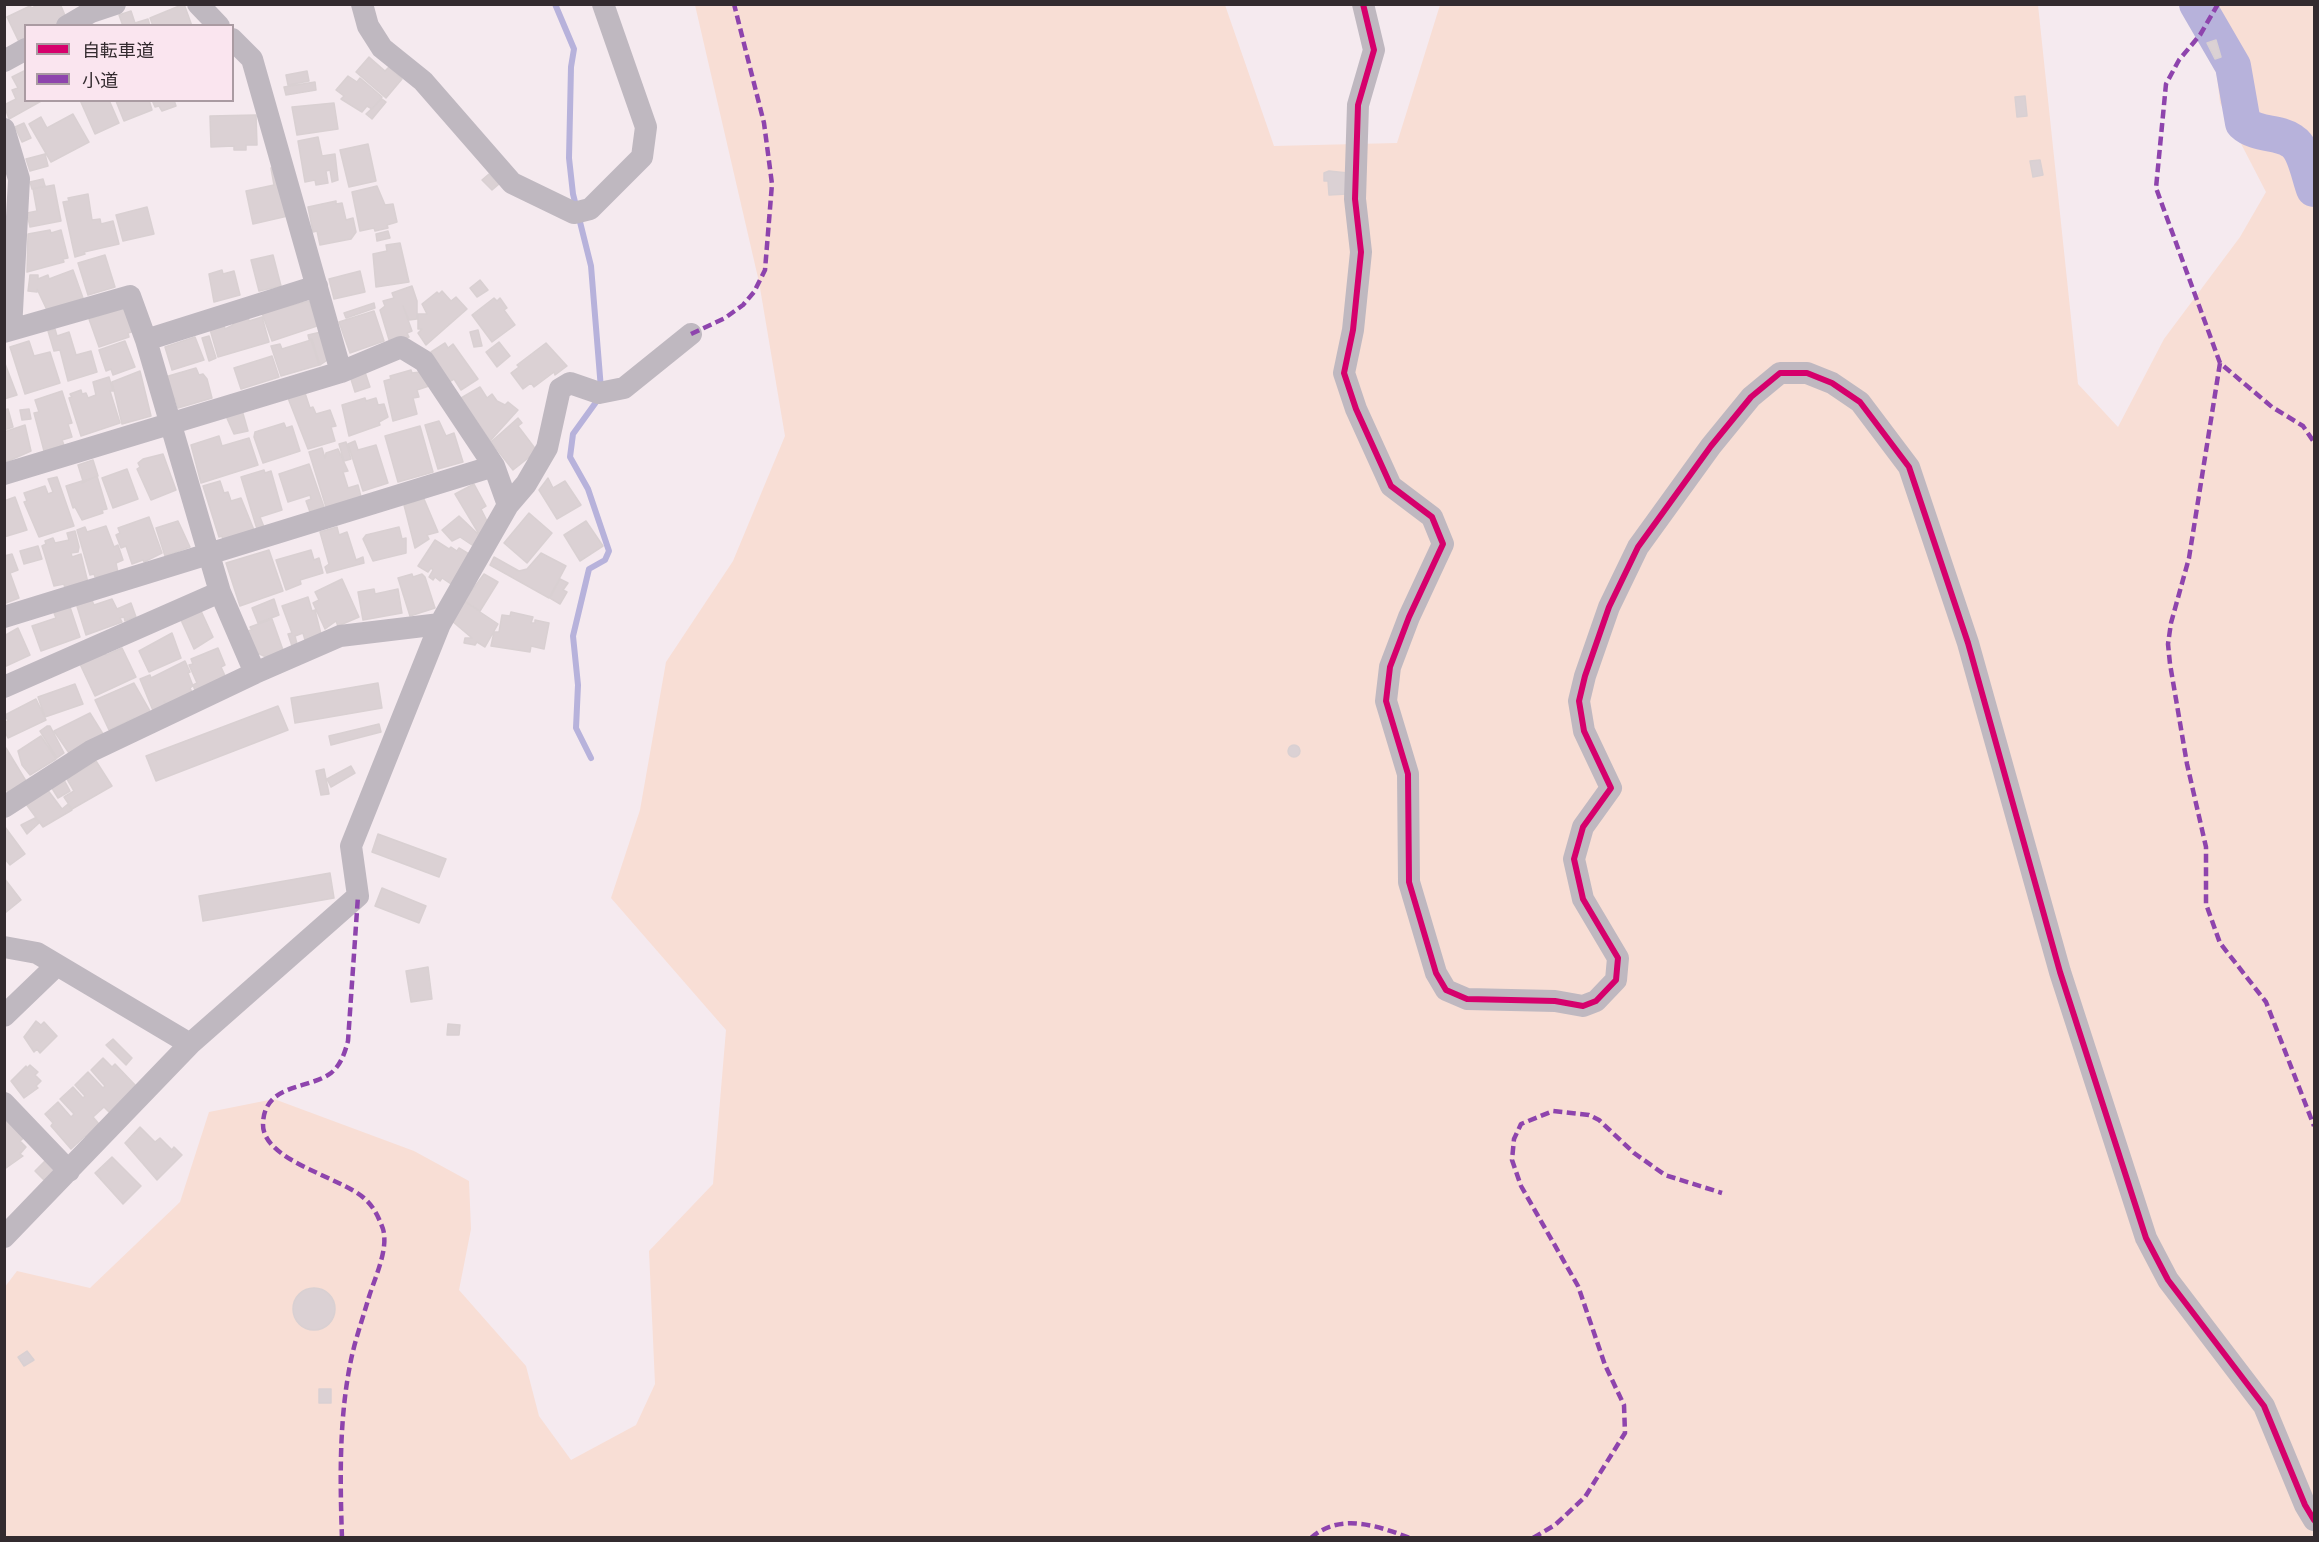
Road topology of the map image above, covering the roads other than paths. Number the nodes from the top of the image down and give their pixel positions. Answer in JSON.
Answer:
{"nodes":[{"id":1,"x":115,"y":4,"type":"edge"},
{"id":2,"x":198,"y":4,"type":"edge"},
{"id":3,"x":362,"y":4,"type":"edge"},
{"id":4,"x":603,"y":4,"type":"edge"},
{"id":5,"x":1363,"y":4,"type":"edge"},
{"id":6,"x":89,"y":8,"type":"edge"},
{"id":7,"x":69,"y":24,"type":"edge"},
{"id":8,"x":217,"y":24,"type":"edge"},
{"id":9,"x":234,"y":41,"type":"edge"},
{"id":10,"x":24,"y":50,"type":"edge"},
{"id":11,"x":4,"y":62,"type":"edge"},
{"id":12,"x":4,"y":129,"type":"edge"},
{"id":13,"x":317,"y":286,"type":"junction"},
{"id":14,"x":8,"y":331,"type":"edge"},
{"id":15,"x":691,"y":334,"type":"dead end"},
{"id":16,"x":146,"y":340,"type":"junction"},
{"id":17,"x":340,"y":372,"type":"junction"},
{"id":18,"x":171,"y":424,"type":"junction"},
{"id":19,"x":494,"y":466,"type":"junction"},
{"id":20,"x":4,"y":474,"type":"edge"},
{"id":21,"x":508,"y":505,"type":"junction"},
{"id":22,"x":211,"y":553,"type":"junction"},
{"id":23,"x":220,"y":592,"type":"junction"},
{"id":24,"x":4,"y":617,"type":"edge"},
{"id":25,"x":440,"y":624,"type":"junction"},
{"id":26,"x":255,"y":673,"type":"junction"},
{"id":27,"x":4,"y":687,"type":"edge"},
{"id":28,"x":4,"y":807,"type":"edge"},
{"id":29,"x":4,"y":947,"type":"edge"},
{"id":30,"x":57,"y":965,"type":"junction"},
{"id":31,"x":4,"y":1016,"type":"edge"},
{"id":32,"x":190,"y":1044,"type":"junction"},
{"id":33,"x":4,"y":1103,"type":"edge"},
{"id":34,"x":69,"y":1171,"type":"junction"},
{"id":35,"x":4,"y":1237,"type":"edge"},
{"id":36,"x":2314,"y":1520,"type":"edge"}],
"edges":[{"from":1,"to":6,"type":"street"},
{"from":2,"to":8,"type":"street"},
{"from":3,"to":4,"type":"street"},
{"from":5,"to":36,"type":"street"},
{"from":6,"to":7,"type":"street"},
{"from":9,"to":13,"type":"street"},
{"from":10,"to":11,"type":"street"},
{"from":12,"to":14,"type":"street"},
{"from":13,"to":16,"type":"street"},
{"from":13,"to":17,"type":"street"},
{"from":14,"to":16,"type":"street"},
{"from":15,"to":21,"type":"street"},
{"from":16,"to":18,"type":"street"},
{"from":17,"to":18,"type":"street"},
{"from":17,"to":19,"type":"street"},
{"from":18,"to":20,"type":"street"},
{"from":18,"to":22,"type":"street"},
{"from":19,"to":21,"type":"street"},
{"from":19,"to":22,"type":"street"},
{"from":21,"to":25,"type":"street"},
{"from":22,"to":23,"type":"street"},
{"from":22,"to":24,"type":"street"},
{"from":23,"to":26,"type":"street"},
{"from":23,"to":27,"type":"street"},
{"from":25,"to":26,"type":"street"},
{"from":25,"to":32,"type":"street"},
{"from":26,"to":28,"type":"street"},
{"from":29,"to":30,"type":"street"},
{"from":30,"to":31,"type":"street"},
{"from":30,"to":32,"type":"street"},
{"from":32,"to":34,"type":"street"},
{"from":33,"to":34,"type":"street"},
{"from":34,"to":35,"type":"street"}]}
